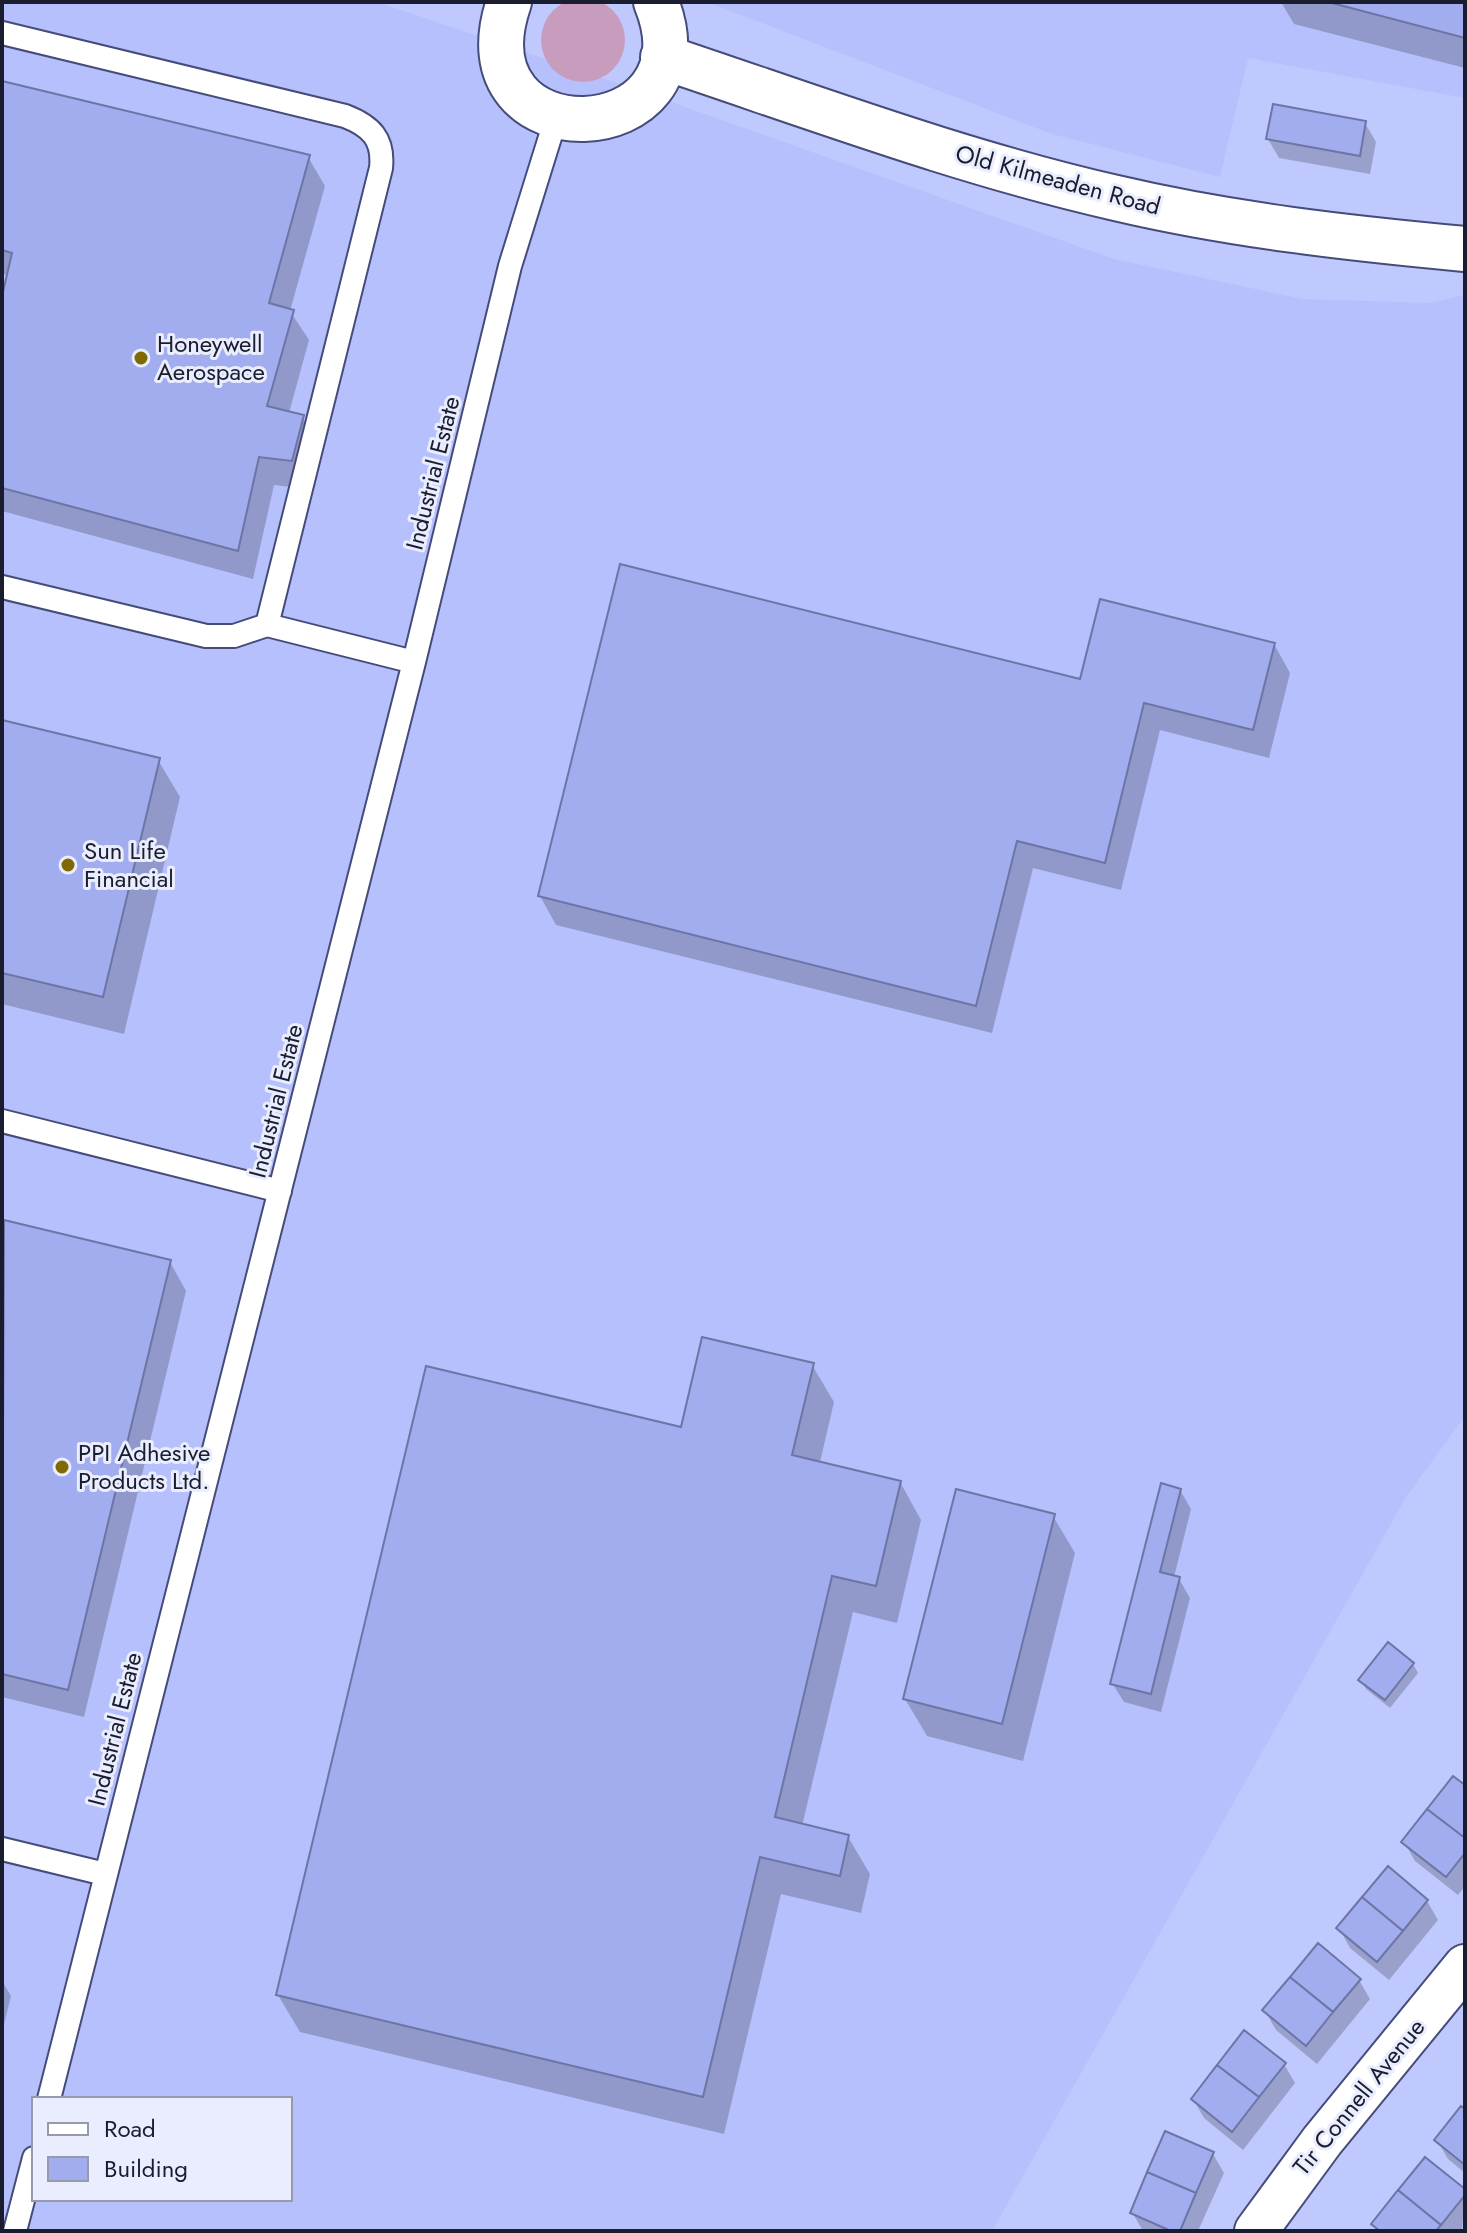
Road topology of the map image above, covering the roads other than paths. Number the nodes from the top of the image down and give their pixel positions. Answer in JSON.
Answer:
{"nodes":[{"id":1,"x":509,"y":2,"type":"edge"},
{"id":2,"x":656,"y":2,"type":"edge"},
{"id":3,"x":2,"y":33,"type":"edge"},
{"id":4,"x":663,"y":57,"type":"junction"},
{"id":5,"x":556,"y":118,"type":"junction"},
{"id":6,"x":1465,"y":249,"type":"edge"},
{"id":7,"x":2,"y":587,"type":"edge"},
{"id":8,"x":267,"y":625,"type":"junction"},
{"id":9,"x":414,"y":662,"type":"junction"},
{"id":10,"x":2,"y":1121,"type":"edge"},
{"id":11,"x":280,"y":1191,"type":"junction"},
{"id":12,"x":2,"y":1849,"type":"edge"},
{"id":13,"x":105,"y":1874,"type":"junction"},
{"id":14,"x":1465,"y":1966,"type":"edge"},
{"id":15,"x":49,"y":2097,"type":"edge"},
{"id":16,"x":32,"y":2166,"type":"edge"},
{"id":17,"x":15,"y":2231,"type":"edge"},
{"id":18,"x":1256,"y":2231,"type":"edge"}],
"edges":[{"from":1,"to":5,"type":"street"},
{"from":2,"to":4,"type":"street"},
{"from":3,"to":8,"type":"lane"},
{"from":4,"to":5,"type":"street"},
{"from":4,"to":6,"type":"street","name":"Old Kilmeaden Road"},
{"from":5,"to":9,"type":"lane","name":"Industrial Estate"},
{"from":7,"to":8,"type":"lane"},
{"from":8,"to":9,"type":"lane"},
{"from":9,"to":11,"type":"lane","name":"Industrial Estate"},
{"from":10,"to":11,"type":"lane"},
{"from":11,"to":13,"type":"lane","name":"Industrial Estate"},
{"from":12,"to":13,"type":"lane"},
{"from":13,"to":15,"type":"lane","name":"Industrial Estate"},
{"from":14,"to":18,"type":"street","name":"Tir Connell Avenue"},
{"from":16,"to":17,"type":"lane"}]}
